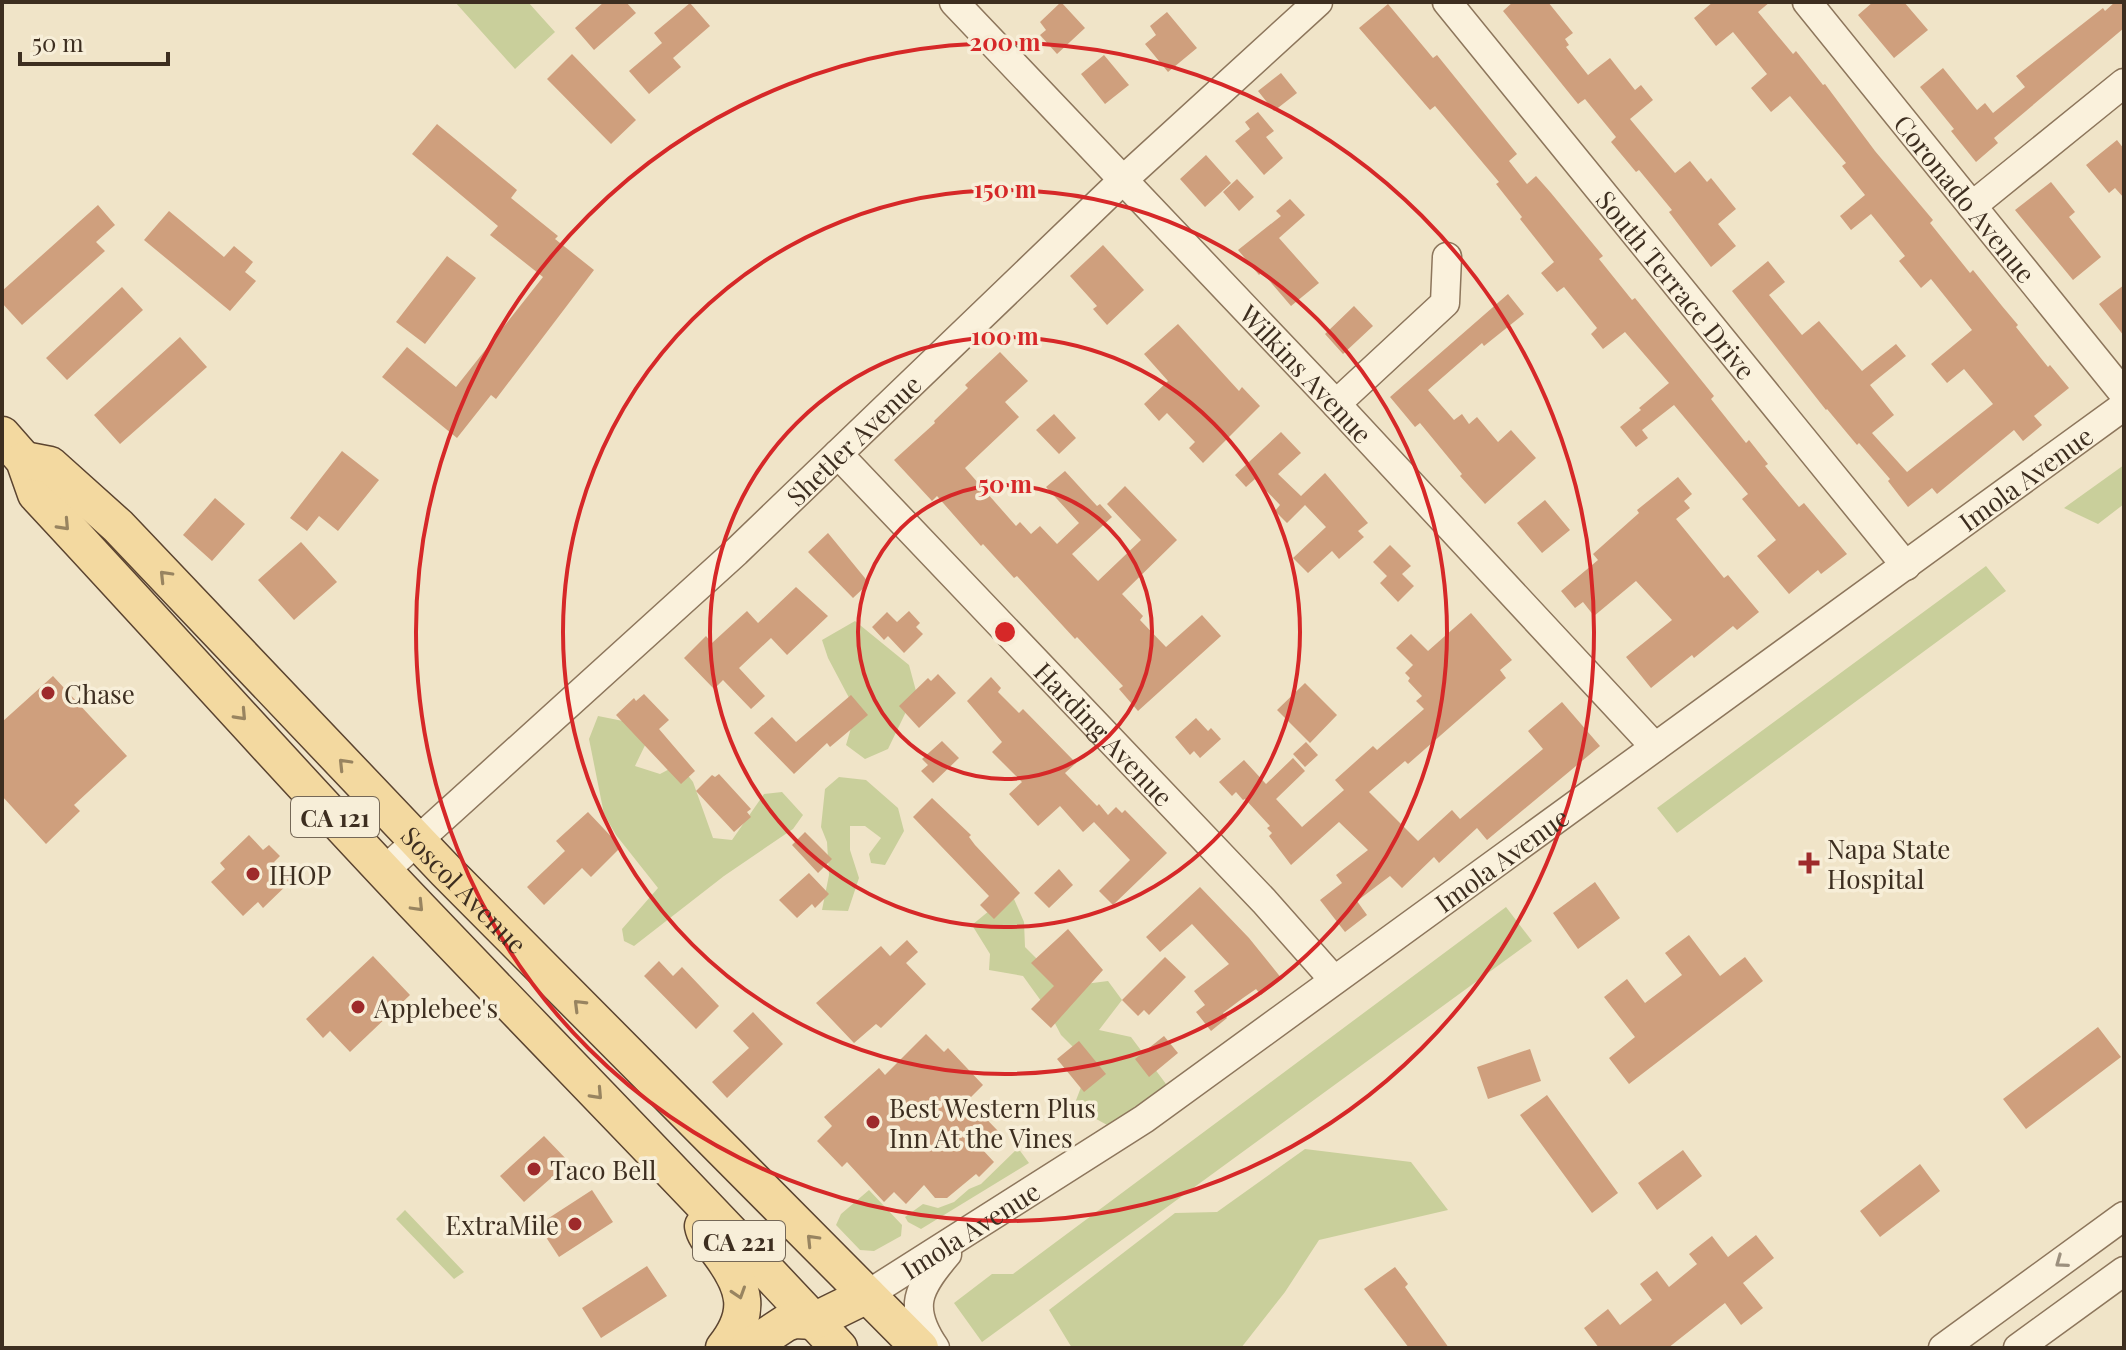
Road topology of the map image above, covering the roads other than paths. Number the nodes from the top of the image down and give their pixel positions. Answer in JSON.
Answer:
{"nodes":[{"id":1,"x":954,"y":2,"type":"edge"},
{"id":2,"x":1318,"y":2,"type":"edge"},
{"id":3,"x":1447,"y":2,"type":"edge"},
{"id":4,"x":1807,"y":2,"type":"edge"},
{"id":5,"x":2124,"y":83,"type":"edge"},
{"id":6,"x":1123,"y":180,"type":"junction"},
{"id":7,"x":1972,"y":206,"type":"junction"},
{"id":8,"x":1447,"y":257,"type":"dead end"},
{"id":9,"x":2124,"y":394,"type":"edge"},
{"id":10,"x":1336,"y":404,"type":"junction"},
{"id":11,"x":2124,"y":406,"type":"edge"},
{"id":12,"x":13,"y":448,"type":"edge"},
{"id":13,"x":838,"y":454,"type":"junction"},
{"id":14,"x":1906,"y":566,"type":"junction"},
{"id":15,"x":1655,"y":747,"type":"junction"},
{"id":16,"x":418,"y":840,"type":"junction"},
{"id":17,"x":385,"y":870,"type":"junction"},
{"id":18,"x":1334,"y":980,"type":"junction"},
{"id":19,"x":665,"y":1161,"type":"joint"},
{"id":20,"x":698,"y":1197,"type":"junction"},
{"id":21,"x":2124,"y":1216,"type":"edge"},
{"id":22,"x":963,"y":1234,"type":"junction"},
{"id":23,"x":2124,"y":1271,"type":"edge"},
{"id":24,"x":867,"y":1295,"type":"junction"},
{"id":25,"x":805,"y":1334,"type":"edge"},
{"id":26,"x":724,"y":1348,"type":"edge"},
{"id":27,"x":748,"y":1348,"type":"edge"},
{"id":28,"x":839,"y":1348,"type":"edge"},
{"id":29,"x":920,"y":1348,"type":"edge"},
{"id":30,"x":935,"y":1348,"type":"edge"},
{"id":31,"x":1943,"y":1348,"type":"edge"},
{"id":32,"x":2018,"y":1348,"type":"edge"}],
"edges":[{"from":1,"to":6,"type":"street","name":"Wilkins Avenue"},
{"from":2,"to":6,"type":"street","name":"Shetler Avenue"},
{"from":3,"to":14,"type":"street","name":"South Terrace Drive"},
{"from":4,"to":7,"type":"street","name":"Coronado Avenue"},
{"from":5,"to":7,"type":"street"},
{"from":6,"to":10,"type":"street","name":"Wilkins Avenue"},
{"from":6,"to":13,"type":"street","name":"Shetler Avenue"},
{"from":7,"to":9,"type":"street","name":"Coronado Avenue"},
{"from":8,"to":10,"type":"street"},
{"from":10,"to":15,"type":"street","name":"Wilkins Avenue"},
{"from":11,"to":14,"type":"street","name":"Imola Avenue"},
{"from":16,"to":12,"type":"main road","name":"Soscol Avenue","number":"CA 121","one_way":true},
{"from":12,"to":17,"type":"main road","name":"Soscol Avenue","number":"CA 121","one_way":true},
{"from":13,"to":16,"type":"street","name":"Shetler Avenue"},
{"from":13,"to":18,"type":"street","name":"Harding Avenue"},
{"from":14,"to":15,"type":"street","name":"Imola Avenue"},
{"from":15,"to":18,"type":"street","name":"Imola Avenue"},
{"from":16,"to":17,"type":"street","name":"Shetler Avenue"},
{"from":24,"to":16,"type":"main road","name":"Soscol Avenue","number":"CA 121","one_way":true},
{"from":17,"to":19,"type":"main road","name":"Soscol Avenue","number":"CA 121","one_way":true},
{"from":18,"to":22,"type":"street","name":"Imola Avenue"},
{"from":19,"to":20,"type":"main road","name":"Soscol Avenue","number":"CA 221"},
{"from":20,"to":25,"type":"main road","name":"Soscol Avenue","number":"CA 221"},
{"from":20,"to":26,"type":"main road","one_way":true},
{"from":21,"to":31,"type":"street","one_way":true},
{"from":22,"to":24,"type":"street","name":"Imola Avenue"},
{"from":22,"to":30,"type":"street"},
{"from":23,"to":32,"type":"street"},
{"from":24,"to":25,"type":"main road"},
{"from":24,"to":29,"type":"main road","name":"Soscol Avenue"},
{"from":25,"to":27,"type":"main road"},
{"from":25,"to":28,"type":"main road","number":"CA 221"}]}
